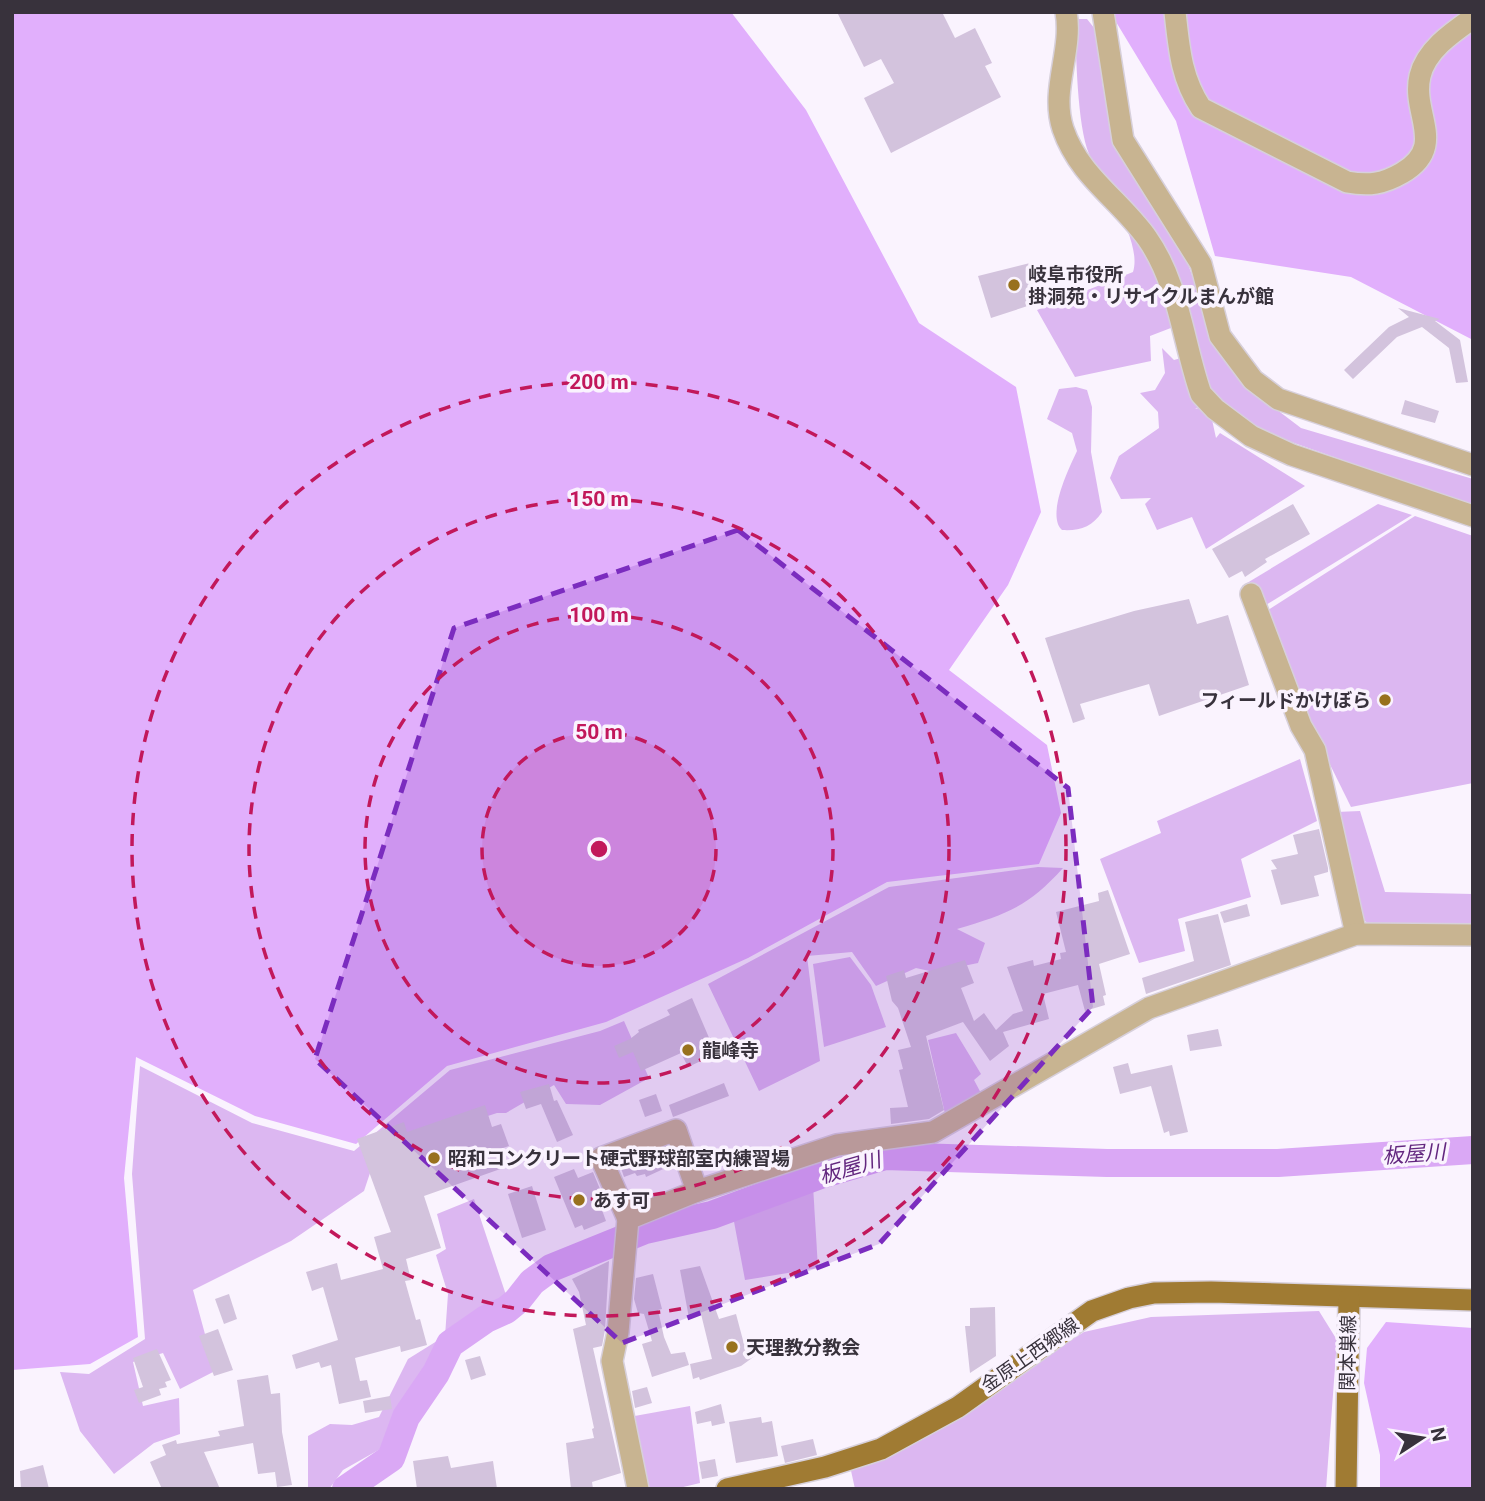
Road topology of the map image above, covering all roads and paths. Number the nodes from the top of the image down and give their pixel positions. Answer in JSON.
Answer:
{"nodes":[{"id":1,"x":1066,"y":12,"type":"edge"},
{"id":2,"x":1103,"y":12,"type":"edge"},
{"id":3,"x":1175,"y":12,"type":"edge"},
{"id":4,"x":1473,"y":18,"type":"edge"},
{"id":5,"x":1473,"y":465,"type":"edge"},
{"id":6,"x":1473,"y":516,"type":"edge"},
{"id":7,"x":1251,"y":594,"type":"dead end"},
{"id":8,"x":1356,"y":934,"type":"junction"},
{"id":9,"x":1473,"y":935,"type":"edge"},
{"id":10,"x":697,"y":1191,"type":"junction"},
{"id":11,"x":628,"y":1224,"type":"junction"},
{"id":12,"x":1349,"y":1299,"type":"junction"},
{"id":13,"x":1473,"y":1300,"type":"edge"},
{"id":14,"x":638,"y":1489,"type":"edge"},
{"id":15,"x":727,"y":1489,"type":"edge"},
{"id":16,"x":1346,"y":1489,"type":"edge"}],
"edges":[{"from":1,"to":6,"type":"street"},
{"from":2,"to":5,"type":"street"},
{"from":3,"to":4,"type":"street"},
{"from":7,"to":8,"type":"street"},
{"from":8,"to":9,"type":"street"},
{"from":8,"to":10,"type":"street"},
{"from":10,"to":11,"type":"street"},
{"from":10,"to":11,"type":"street"},
{"from":11,"to":14,"type":"street"},
{"from":12,"to":13,"type":"main road","name":"関本巣線"},
{"from":12,"to":15,"type":"main road","name":"金原上西郷線"},
{"from":12,"to":16,"type":"main road","name":"関本巣線"}]}
